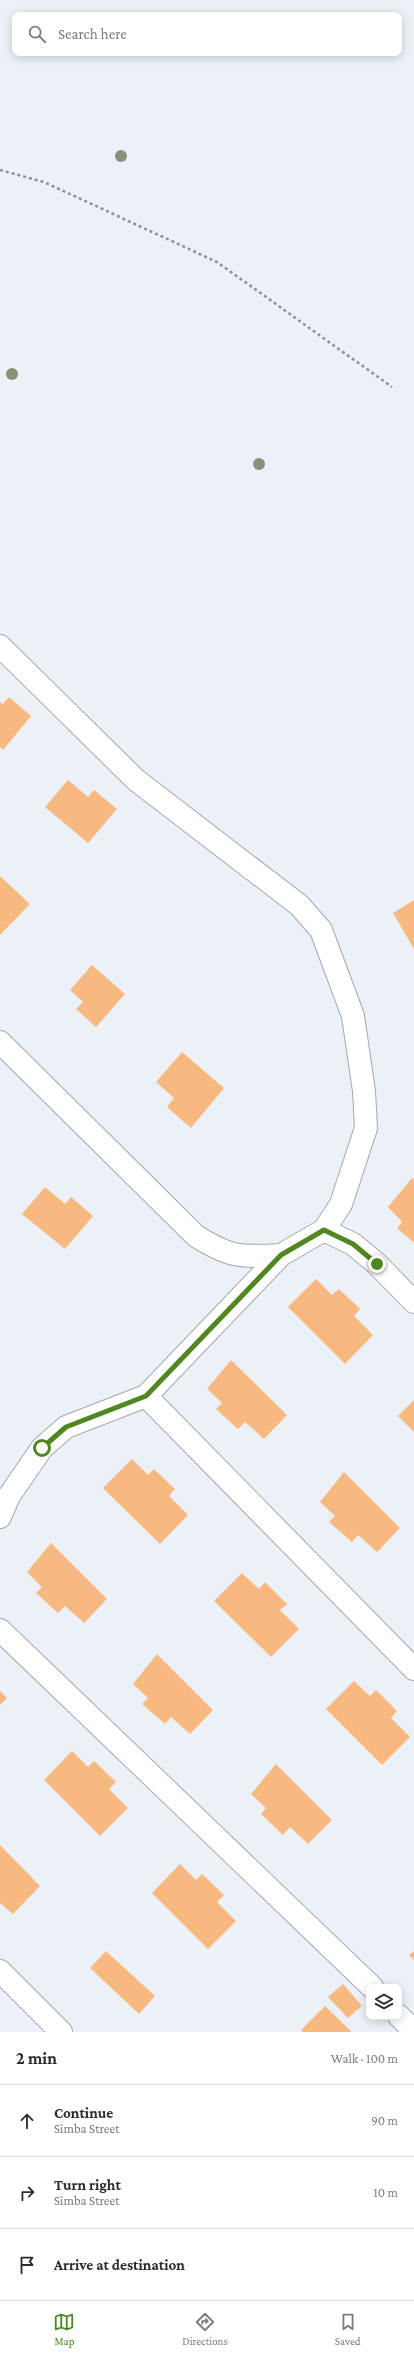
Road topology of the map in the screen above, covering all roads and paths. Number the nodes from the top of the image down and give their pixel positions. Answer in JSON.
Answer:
{"nodes":[{"id":1,"x":0,"y":170,"type":"edge"},
{"id":2,"x":392,"y":387,"type":"dead end"},
{"id":3,"x":0,"y":646,"type":"edge"},
{"id":4,"x":0,"y":1042,"type":"edge"},
{"id":5,"x":324,"y":1230,"type":"junction"},
{"id":6,"x":281,"y":1255,"type":"junction"},
{"id":7,"x":414,"y":1302,"type":"edge"},
{"id":8,"x":146,"y":1396,"type":"junction"},
{"id":9,"x":4,"y":1490,"type":"edge"},
{"id":10,"x":0,"y":1517,"type":"edge"},
{"id":11,"x":0,"y":1630,"type":"edge"},
{"id":12,"x":414,"y":1669,"type":"edge"},
{"id":13,"x":0,"y":1971,"type":"edge"},
{"id":14,"x":369,"y":1984,"type":"edge"},
{"id":15,"x":402,"y":2019,"type":"edge"},
{"id":16,"x":414,"y":2031,"type":"edge"},
{"id":17,"x":61,"y":2032,"type":"edge"}],
"edges":[{"from":1,"to":2,"type":"path"},
{"from":3,"to":5,"type":"street"},
{"from":4,"to":6,"type":"street"},
{"from":5,"to":6,"type":"street"},
{"from":5,"to":7,"type":"street"},
{"from":6,"to":8,"type":"street"},
{"from":8,"to":9,"type":"street"},
{"from":8,"to":12,"type":"street"},
{"from":9,"to":10,"type":"street"},
{"from":11,"to":14,"type":"street"},
{"from":13,"to":17,"type":"street"},
{"from":15,"to":16,"type":"street"}]}
